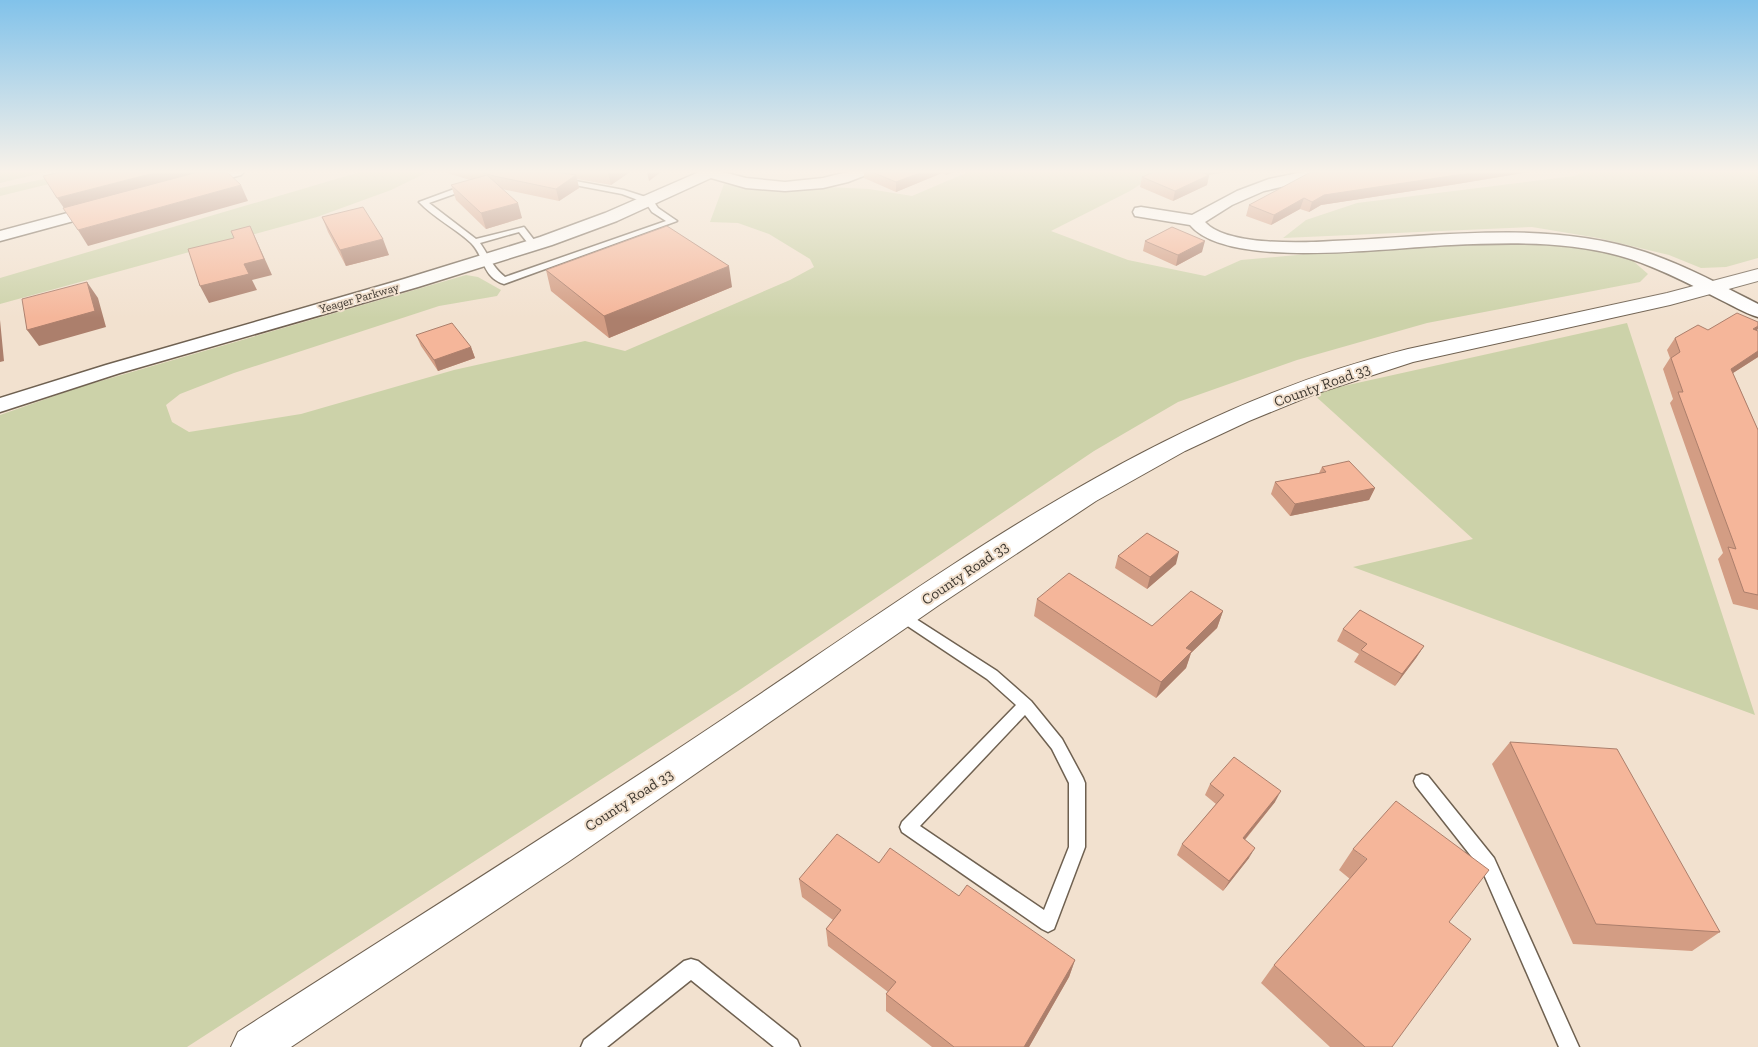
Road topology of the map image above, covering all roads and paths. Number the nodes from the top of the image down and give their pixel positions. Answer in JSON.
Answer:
{"nodes":[{"id":1,"x":56,"y":221,"type":"edge"},
{"id":2,"x":448,"y":221,"type":"edge"},
{"id":3,"x":602,"y":221,"type":"edge"},
{"id":4,"x":673,"y":221,"type":"edge"},
{"id":5,"x":1195,"y":221,"type":"edge"},
{"id":6,"x":0,"y":236,"type":"edge"},
{"id":7,"x":475,"y":242,"type":"junction"},
{"id":8,"x":534,"y":244,"type":"junction"},
{"id":9,"x":487,"y":259,"type":"junction"},
{"id":10,"x":1758,"y":275,"type":"edge"},
{"id":11,"x":1711,"y":288,"type":"junction"},
{"id":12,"x":1758,"y":311,"type":"edge"},
{"id":13,"x":0,"y":405,"type":"edge"},
{"id":14,"x":902,"y":615,"type":"junction"},
{"id":15,"x":1026,"y":705,"type":"junction"},
{"id":16,"x":1422,"y":781,"type":"dead end"},
{"id":17,"x":253,"y":1047,"type":"edge"},
{"id":18,"x":591,"y":1047,"type":"edge"},
{"id":19,"x":790,"y":1047,"type":"edge"},
{"id":20,"x":1569,"y":1047,"type":"edge"}],
"edges":[{"from":1,"to":6,"type":"street"},
{"from":2,"to":7,"type":"lane"},
{"from":3,"to":8,"type":"street","name":"Yeager Parkway"},
{"from":4,"to":9,"type":"lane"},
{"from":5,"to":11,"type":"street"},
{"from":7,"to":8,"type":"lane"},
{"from":7,"to":9,"type":"lane"},
{"from":8,"to":9,"type":"street","name":"Yeager Parkway"},
{"from":9,"to":13,"type":"street","name":"Yeager Parkway"},
{"from":10,"to":11,"type":"street","name":"County Road 33"},
{"from":11,"to":12,"type":"street"},
{"from":11,"to":14,"type":"street","name":"County Road 33"},
{"from":14,"to":15,"type":"lane"},
{"from":14,"to":17,"type":"street","name":"County Road 33"},
{"from":15,"to":15,"type":"lane"},
{"from":16,"to":20,"type":"lane"},
{"from":18,"to":19,"type":"lane"}]}
